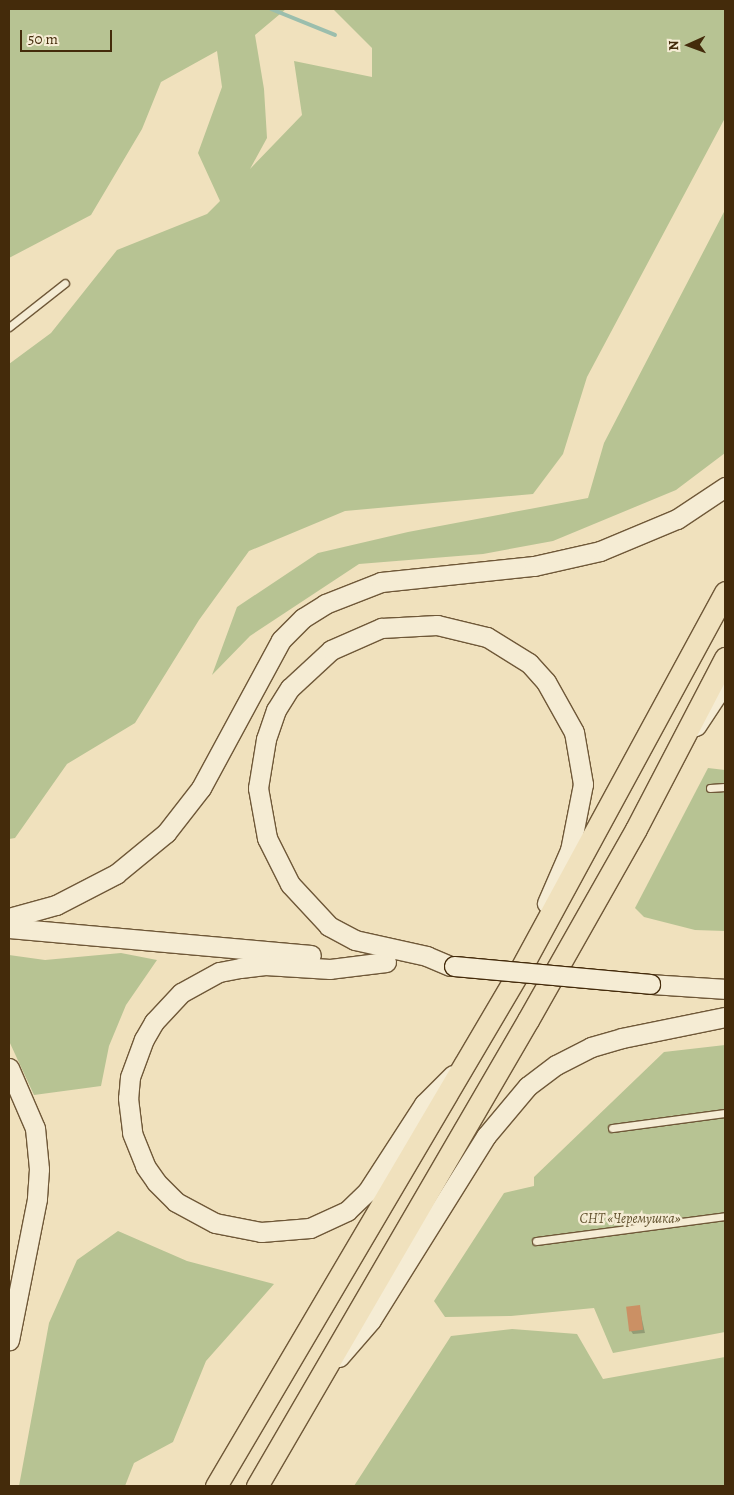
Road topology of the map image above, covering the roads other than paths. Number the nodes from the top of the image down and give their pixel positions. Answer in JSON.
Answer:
{"nodes":[{"id":1,"x":66,"y":283,"type":"dead end"},
{"id":2,"x":9,"y":327,"type":"edge"},
{"id":3,"x":725,"y":487,"type":"edge"},
{"id":4,"x":725,"y":592,"type":"edge"},
{"id":5,"x":725,"y":658,"type":"edge"},
{"id":6,"x":725,"y":682,"type":"edge"},
{"id":7,"x":679,"y":746,"type":"junction"},
{"id":8,"x":725,"y":786,"type":"edge"},
{"id":9,"x":710,"y":788,"type":"dead end"},
{"id":10,"x":9,"y":918,"type":"edge"},
{"id":11,"x":9,"y":928,"type":"edge"},
{"id":12,"x":386,"y":962,"type":"junction"},
{"id":13,"x":452,"y":966,"type":"junction"},
{"id":14,"x":520,"y":970,"type":"junction"},
{"id":15,"x":725,"y":989,"type":"edge"},
{"id":16,"x":725,"y":1017,"type":"edge"},
{"id":17,"x":465,"y":1064,"type":"junction"},
{"id":18,"x":9,"y":1068,"type":"edge"},
{"id":19,"x":725,"y":1114,"type":"edge"},
{"id":20,"x":612,"y":1128,"type":"dead end"},
{"id":21,"x":725,"y":1216,"type":"edge"},
{"id":22,"x":536,"y":1241,"type":"dead end"},
{"id":23,"x":9,"y":1340,"type":"edge"},
{"id":24,"x":317,"y":1382,"type":"junction"},
{"id":25,"x":216,"y":1486,"type":"edge"},
{"id":26,"x":257,"y":1486,"type":"edge"}],
"edges":[{"from":1,"to":2,"type":"lane"},
{"from":3,"to":10,"type":"main road"},
{"from":4,"to":14,"type":"main road"},
{"from":5,"to":7,"type":"main road"},
{"from":6,"to":7,"type":"main road"},
{"from":7,"to":24,"type":"main road"},
{"from":8,"to":9,"type":"lane"},
{"from":11,"to":12,"type":"main road"},
{"from":12,"to":13,"type":"main road"},
{"from":12,"to":17,"type":"main road"},
{"from":13,"to":14,"type":"main road"},
{"from":13,"to":15,"type":"main road","bridge":true},
{"from":14,"to":17,"type":"main road"},
{"from":16,"to":24,"type":"main road"},
{"from":17,"to":25,"type":"main road"},
{"from":18,"to":23,"type":"main road"},
{"from":19,"to":20,"type":"lane"},
{"from":21,"to":22,"type":"lane"},
{"from":24,"to":26,"type":"main road"}]}
